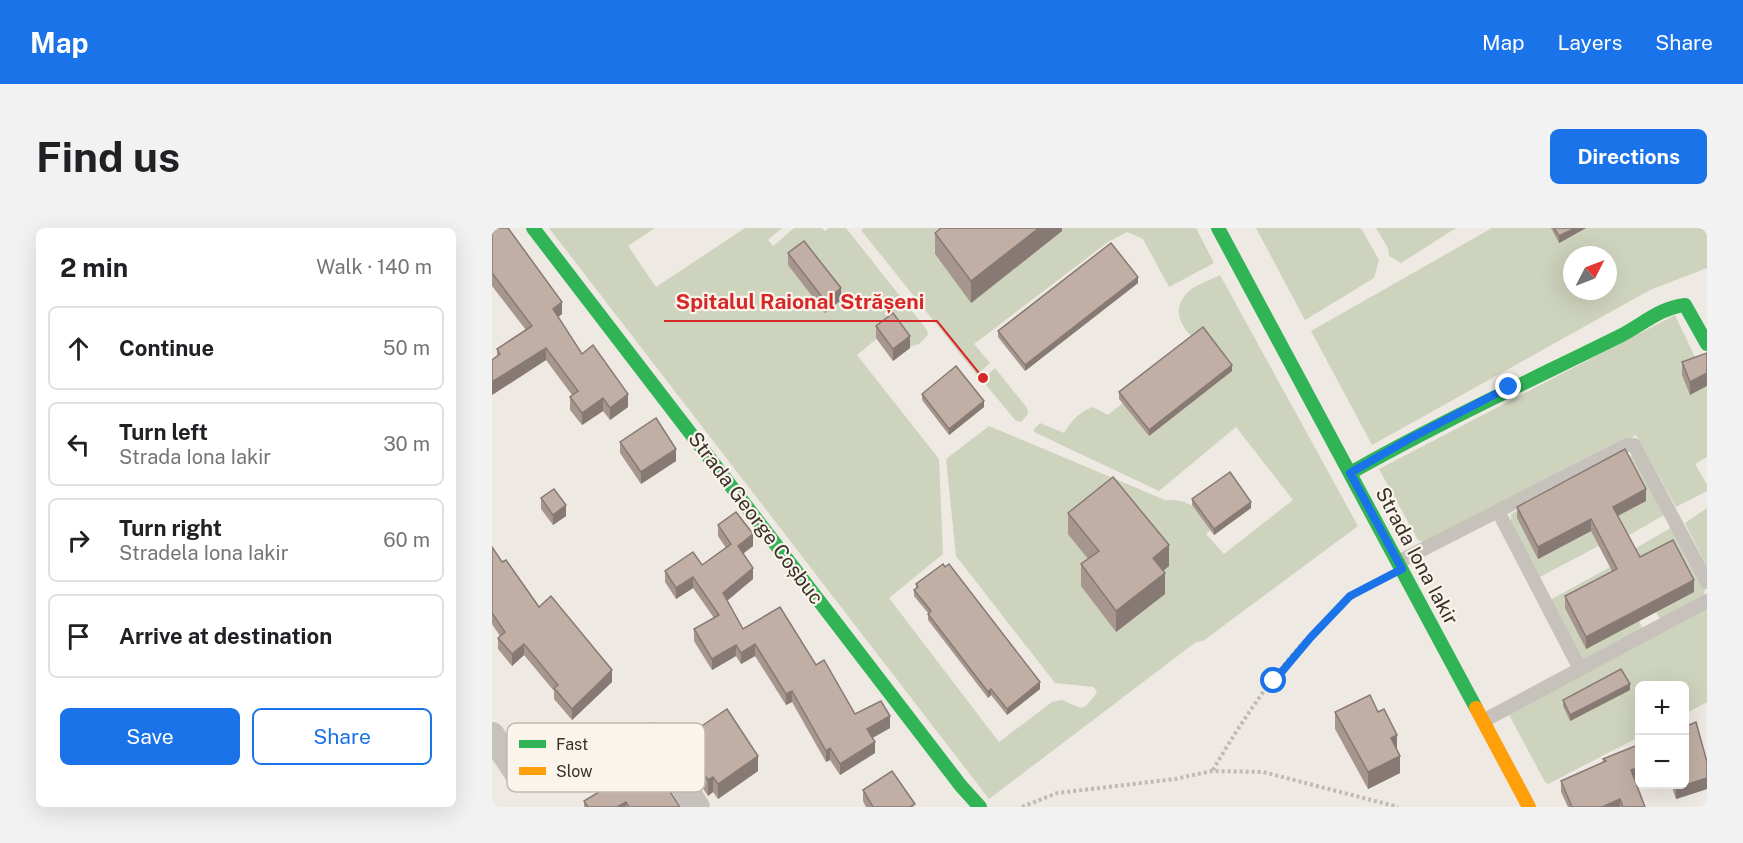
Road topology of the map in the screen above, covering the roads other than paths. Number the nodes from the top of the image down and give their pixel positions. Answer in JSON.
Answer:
{"nodes":[{"id":1,"x":533,"y":228,"type":"edge"},
{"id":2,"x":1218,"y":228,"type":"edge"},
{"id":3,"x":1707,"y":344,"type":"edge"},
{"id":4,"x":1350,"y":473,"type":"junction"},
{"id":5,"x":1498,"y":511,"type":"junction"},
{"id":6,"x":1400,"y":566,"type":"junction"},
{"id":7,"x":1707,"y":582,"type":"edge"},
{"id":8,"x":1707,"y":601,"type":"edge"},
{"id":9,"x":1580,"y":669,"type":"junction"},
{"id":10,"x":1483,"y":721,"type":"junction"},
{"id":11,"x":492,"y":735,"type":"edge"},
{"id":12,"x":507,"y":758,"type":"edge"},
{"id":13,"x":687,"y":792,"type":"edge"},
{"id":14,"x":697,"y":807,"type":"edge"},
{"id":15,"x":980,"y":807,"type":"edge"},
{"id":16,"x":1529,"y":807,"type":"edge"}],
"edges":[{"from":1,"to":15,"type":"street","name":"Strada George Coșbuc"},
{"from":2,"to":4,"type":"street","name":"Strada Iona Iakir"},
{"from":3,"to":4,"type":"street"},
{"from":4,"to":6,"type":"street","name":"Strada Iona Iakir"},
{"from":5,"to":6,"type":"lane"},
{"from":5,"to":7,"type":"lane"},
{"from":5,"to":9,"type":"lane"},
{"from":6,"to":10,"type":"street","name":"Strada Iona Iakir"},
{"from":8,"to":9,"type":"lane"},
{"from":9,"to":10,"type":"lane"},
{"from":10,"to":16,"type":"street","name":"Strada Iona Iakir"},
{"from":11,"to":12,"type":"street"},
{"from":13,"to":14,"type":"street"}]}
